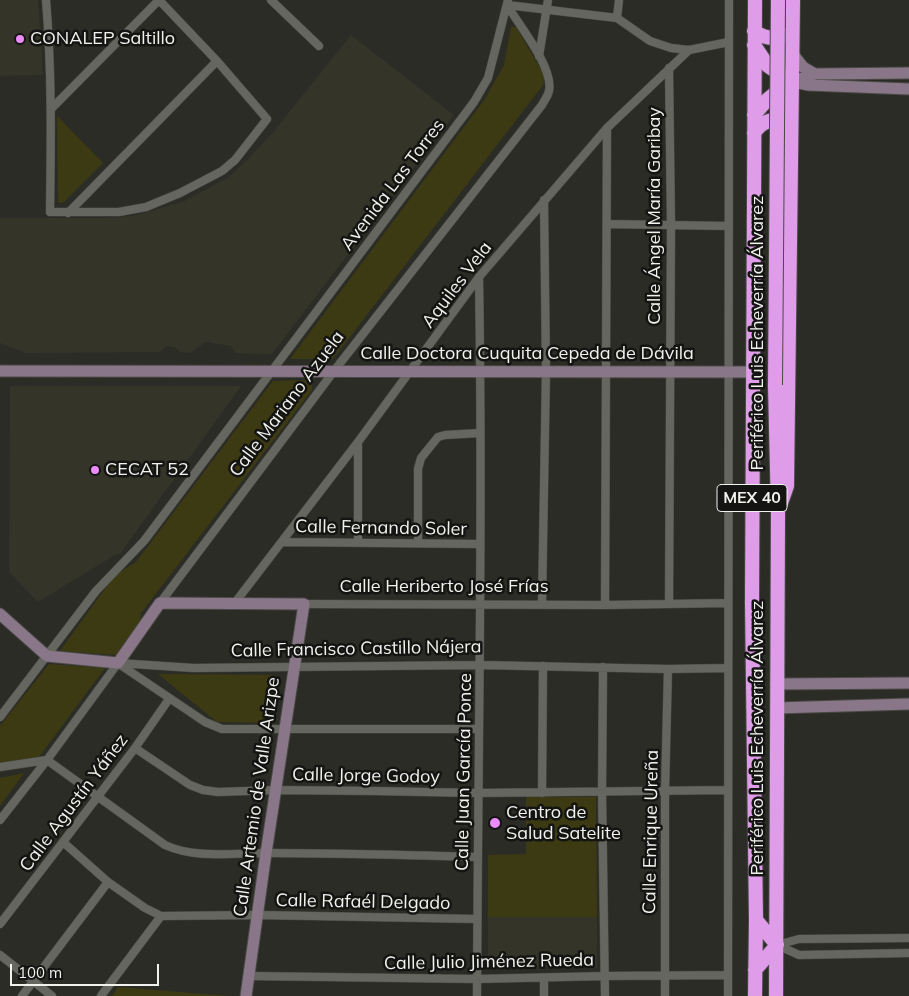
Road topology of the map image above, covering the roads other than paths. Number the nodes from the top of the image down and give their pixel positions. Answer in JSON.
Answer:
{"nodes":[{"id":1,"x":46,"y":0,"type":"edge"},
{"id":2,"x":159,"y":0,"type":"edge"},
{"id":3,"x":271,"y":0,"type":"edge"},
{"id":4,"x":548,"y":0,"type":"edge"},
{"id":5,"x":619,"y":0,"type":"edge"},
{"id":6,"x":729,"y":0,"type":"edge"},
{"id":7,"x":755,"y":0,"type":"edge"},
{"id":8,"x":778,"y":0,"type":"edge"},
{"id":9,"x":794,"y":0,"type":"edge"},
{"id":10,"x":507,"y":3,"type":"edge"},
{"id":11,"x":546,"y":9,"type":"junction"},
{"id":12,"x":617,"y":18,"type":"junction"},
{"id":13,"x":794,"y":30,"type":"junction"},
{"id":14,"x":754,"y":38,"type":"junction"},
{"id":15,"x":729,"y":42,"type":"junction"},
{"id":16,"x":319,"y":46,"type":"dead end"},
{"id":17,"x":689,"y":50,"type":"junction"},
{"id":18,"x":792,"y":52,"type":"junction"},
{"id":19,"x":539,"y":56,"type":"junction"},
{"id":20,"x":217,"y":61,"type":"junction"},
{"id":21,"x":669,"y":68,"type":"junction"},
{"id":22,"x":815,"y":74,"type":"junction"},
{"id":23,"x":909,"y":74,"type":"edge"},
{"id":24,"x":791,"y":82,"type":"junction"},
{"id":25,"x":909,"y":88,"type":"edge"},
{"id":26,"x":51,"y":110,"type":"junction"},
{"id":27,"x":754,"y":114,"type":"junction"},
{"id":28,"x":607,"y":128,"type":"junction"},
{"id":29,"x":792,"y":128,"type":"junction"},
{"id":30,"x":754,"y":132,"type":"junction"},
{"id":31,"x":544,"y":200,"type":"junction"},
{"id":32,"x":68,"y":213,"type":"junction"},
{"id":33,"x":608,"y":224,"type":"junction"},
{"id":34,"x":671,"y":225,"type":"junction"},
{"id":35,"x":728,"y":226,"type":"junction"},
{"id":36,"x":479,"y":277,"type":"junction"},
{"id":37,"x":0,"y":371,"type":"edge"},
{"id":38,"x":334,"y":371,"type":"junction"},
{"id":39,"x":411,"y":371,"type":"junction"},
{"id":40,"x":481,"y":371,"type":"junction"},
{"id":41,"x":272,"y":372,"type":"junction"},
{"id":42,"x":546,"y":372,"type":"junction"},
{"id":43,"x":670,"y":372,"type":"junction"},
{"id":44,"x":728,"y":372,"type":"junction"},
{"id":45,"x":753,"y":372,"type":"junction"},
{"id":46,"x":606,"y":373,"type":"junction"},
{"id":47,"x":480,"y":432,"type":"junction"},
{"id":48,"x":358,"y":442,"type":"junction"},
{"id":49,"x":778,"y":512,"type":"junction"},
{"id":50,"x":282,"y":542,"type":"junction"},
{"id":51,"x":358,"y":543,"type":"junction"},
{"id":52,"x":418,"y":543,"type":"junction"},
{"id":53,"x":479,"y":544,"type":"junction"},
{"id":54,"x":160,"y":603,"type":"junction"},
{"id":55,"x":234,"y":604,"type":"junction"},
{"id":56,"x":304,"y":604,"type":"junction"},
{"id":57,"x":480,"y":604,"type":"junction"},
{"id":58,"x":542,"y":604,"type":"junction"},
{"id":59,"x":670,"y":604,"type":"junction"},
{"id":60,"x":728,"y":604,"type":"junction"},
{"id":61,"x":605,"y":605,"type":"junction"},
{"id":62,"x":0,"y":614,"type":"edge"},
{"id":63,"x":48,"y":656,"type":"junction"},
{"id":64,"x":118,"y":663,"type":"junction"},
{"id":65,"x":480,"y":665,"type":"junction"},
{"id":66,"x":543,"y":666,"type":"junction"},
{"id":67,"x":294,"y":667,"type":"junction"},
{"id":68,"x":603,"y":667,"type":"junction"},
{"id":69,"x":728,"y":668,"type":"junction"},
{"id":70,"x":668,"y":669,"type":"junction"},
{"id":71,"x":909,"y":683,"type":"edge"},
{"id":72,"x":776,"y":684,"type":"junction"},
{"id":73,"x":169,"y":700,"type":"junction"},
{"id":74,"x":909,"y":704,"type":"edge"},
{"id":75,"x":776,"y":708,"type":"junction"},
{"id":76,"x":0,"y":717,"type":"edge"},
{"id":77,"x":285,"y":728,"type":"junction"},
{"id":78,"x":479,"y":729,"type":"junction"},
{"id":79,"x":135,"y":748,"type":"junction"},
{"id":80,"x":47,"y":760,"type":"junction"},
{"id":81,"x":0,"y":767,"type":"edge"},
{"id":82,"x":275,"y":790,"type":"junction"},
{"id":83,"x":728,"y":790,"type":"junction"},
{"id":84,"x":665,"y":791,"type":"junction"},
{"id":85,"x":602,"y":792,"type":"junction"},
{"id":86,"x":477,"y":793,"type":"junction"},
{"id":87,"x":542,"y":793,"type":"junction"},
{"id":88,"x":98,"y":795,"type":"junction"},
{"id":89,"x":0,"y":820,"type":"edge"},
{"id":90,"x":63,"y":842,"type":"junction"},
{"id":91,"x":266,"y":853,"type":"junction"},
{"id":92,"x":478,"y":857,"type":"junction"},
{"id":93,"x":108,"y":882,"type":"junction"},
{"id":94,"x":257,"y":915,"type":"junction"},
{"id":95,"x":161,"y":916,"type":"junction"},
{"id":96,"x":477,"y":919,"type":"junction"},
{"id":97,"x":756,"y":920,"type":"junction"},
{"id":98,"x":0,"y":924,"type":"edge"},
{"id":99,"x":909,"y":938,"type":"edge"},
{"id":100,"x":777,"y":945,"type":"junction"},
{"id":101,"x":909,"y":953,"type":"edge"},
{"id":102,"x":0,"y":955,"type":"edge"},
{"id":103,"x":755,"y":970,"type":"junction"},
{"id":104,"x":664,"y":975,"type":"junction"},
{"id":105,"x":728,"y":975,"type":"junction"},
{"id":106,"x":249,"y":976,"type":"junction"},
{"id":107,"x":606,"y":976,"type":"junction"},
{"id":108,"x":544,"y":978,"type":"junction"},
{"id":109,"x":477,"y":980,"type":"junction"},
{"id":110,"x":33,"y":982,"type":"junction"},
{"id":111,"x":22,"y":996,"type":"edge"},
{"id":112,"x":52,"y":996,"type":"edge"},
{"id":113,"x":101,"y":996,"type":"edge"},
{"id":114,"x":246,"y":996,"type":"edge"},
{"id":115,"x":477,"y":996,"type":"edge"},
{"id":116,"x":544,"y":996,"type":"edge"},
{"id":117,"x":605,"y":996,"type":"edge"},
{"id":118,"x":665,"y":996,"type":"edge"},
{"id":119,"x":728,"y":996,"type":"edge"},
{"id":120,"x":755,"y":996,"type":"edge"},
{"id":121,"x":776,"y":996,"type":"edge"}],
"edges":[{"from":1,"to":26,"type":"street"},
{"from":2,"to":20,"type":"street"},
{"from":2,"to":26,"type":"street"},
{"from":3,"to":16,"type":"street"},
{"from":4,"to":11,"type":"street"},
{"from":5,"to":12,"type":"street"},
{"from":6,"to":15,"type":"street"},
{"from":7,"to":14,"type":"highway","name":"Periférico Luis Echeverría Álvarez","number":"MEX 40"},
{"from":8,"to":49,"type":"highway","name":"Periférico Luis Echeverría Álvarez","number":"MEX 40","bridge":true},
{"from":9,"to":13,"type":"highway"},
{"from":10,"to":11,"type":"street"},
{"from":10,"to":19,"type":"street","name":"Calle Mariano Azuela"},
{"from":10,"to":41,"type":"street","name":"Avenida Las Torres"},
{"from":11,"to":12,"type":"street"},
{"from":11,"to":19,"type":"street"},
{"from":12,"to":17,"type":"street"},
{"from":13,"to":14,"type":"highway"},
{"from":13,"to":18,"type":"highway"},
{"from":14,"to":24,"type":"highway"},
{"from":14,"to":27,"type":"highway","name":"Periférico Luis Echeverría Álvarez","number":"MEX 40"},
{"from":15,"to":17,"type":"street"},
{"from":15,"to":35,"type":"street"},
{"from":17,"to":21,"type":"street","name":"Aquiles Vela"},
{"from":18,"to":22,"type":"street"},
{"from":18,"to":24,"type":"highway"},
{"from":19,"to":38,"type":"street","name":"Calle Mariano Azuela"},
{"from":20,"to":32,"type":"street"},
{"from":20,"to":32,"type":"street"},
{"from":21,"to":28,"type":"street","name":"Aquiles Vela"},
{"from":21,"to":34,"type":"street","name":"Calle Ángel María Garibay"},
{"from":22,"to":23,"type":"street"},
{"from":22,"to":24,"type":"street"},
{"from":24,"to":25,"type":"street"},
{"from":24,"to":27,"type":"highway"},
{"from":24,"to":29,"type":"highway"},
{"from":26,"to":32,"type":"street"},
{"from":27,"to":30,"type":"highway","name":"Periférico Luis Echeverría Álvarez","number":"MEX 40"},
{"from":28,"to":31,"type":"street","name":"Aquiles Vela"},
{"from":28,"to":33,"type":"street"},
{"from":29,"to":30,"type":"highway"},
{"from":29,"to":49,"type":"highway"},
{"from":30,"to":45,"type":"highway","name":"Periférico Luis Echeverría Álvarez","number":"MEX 40"},
{"from":31,"to":36,"type":"street","name":"Aquiles Vela"},
{"from":31,"to":42,"type":"street"},
{"from":33,"to":34,"type":"street"},
{"from":33,"to":46,"type":"street"},
{"from":34,"to":35,"type":"street"},
{"from":34,"to":43,"type":"street","name":"Calle Ángel María Garibay"},
{"from":35,"to":44,"type":"street"},
{"from":36,"to":39,"type":"street","name":"Aquiles Vela"},
{"from":36,"to":40,"type":"street","name":"Calle Juan García Ponce"},
{"from":37,"to":41,"type":"street","name":"Calle Doctora Cuquita Cepeda de Dávila"},
{"from":38,"to":39,"type":"street","name":"Calle Doctora Cuquita Cepeda de Dávila"},
{"from":38,"to":41,"type":"street","name":"Calle Doctora Cuquita Cepeda de Dávila"},
{"from":38,"to":54,"type":"street","name":"Calle Mariano Azuela"},
{"from":39,"to":40,"type":"street","name":"Calle Doctora Cuquita Cepeda de Dávila"},
{"from":39,"to":48,"type":"street","name":"Aquiles Vela"},
{"from":40,"to":42,"type":"street","name":"Calle Doctora Cuquita Cepeda de Dávila"},
{"from":40,"to":47,"type":"street","name":"Calle Juan García Ponce"},
{"from":41,"to":63,"type":"street","name":"Avenida Las Torres"},
{"from":42,"to":46,"type":"street","name":"Calle Doctora Cuquita Cepeda de Dávila"},
{"from":42,"to":58,"type":"street"},
{"from":43,"to":44,"type":"street","name":"Calle Doctora Cuquita Cepeda de Dávila"},
{"from":43,"to":46,"type":"street","name":"Calle Doctora Cuquita Cepeda de Dávila"},
{"from":43,"to":59,"type":"street","name":"Calle Ángel María Garibay"},
{"from":44,"to":45,"type":"street","name":"Calle Doctora Cuquita Cepeda de Dávila"},
{"from":44,"to":60,"type":"street"},
{"from":45,"to":97,"type":"highway","name":"Periférico Luis Echeverría Álvarez","number":"MEX 40"},
{"from":46,"to":61,"type":"street"},
{"from":47,"to":52,"type":"street"},
{"from":47,"to":53,"type":"street","name":"Calle Juan García Ponce"},
{"from":48,"to":50,"type":"street","name":"Aquiles Vela"},
{"from":48,"to":51,"type":"street"},
{"from":49,"to":72,"type":"highway","name":"Periférico Luis Echeverría Álvarez","number":"MEX 40"},
{"from":50,"to":51,"type":"street","name":"Calle Fernando Soler"},
{"from":50,"to":55,"type":"street","name":"Aquiles Vela"},
{"from":51,"to":52,"type":"street","name":"Calle Fernando Soler"},
{"from":52,"to":53,"type":"street","name":"Calle Fernando Soler"},
{"from":53,"to":57,"type":"street","name":"Calle Juan García Ponce"},
{"from":54,"to":55,"type":"street","name":"Calle Heriberto José Frías"},
{"from":54,"to":64,"type":"street","name":"Calle Mariano Azuela"},
{"from":55,"to":56,"type":"street","name":"Calle Heriberto José Frías"},
{"from":56,"to":57,"type":"street","name":"Calle Heriberto José Frías"},
{"from":56,"to":67,"type":"street","name":"Calle Artemio de Valle Arizpe"},
{"from":57,"to":58,"type":"street","name":"Calle Heriberto José Frías"},
{"from":57,"to":65,"type":"street","name":"Calle Juan García Ponce"},
{"from":58,"to":61,"type":"street","name":"Calle Heriberto José Frías"},
{"from":59,"to":60,"type":"street","name":"Calle Heriberto José Frías"},
{"from":59,"to":61,"type":"street","name":"Calle Heriberto José Frías"},
{"from":60,"to":69,"type":"street"},
{"from":62,"to":63,"type":"street"},
{"from":63,"to":64,"type":"street","name":"Calle Francisco Castillo Nájera"},
{"from":63,"to":76,"type":"street","name":"Avenida Las Torres"},
{"from":64,"to":67,"type":"street","name":"Calle Francisco Castillo Nájera"},
{"from":64,"to":73,"type":"street"},
{"from":64,"to":80,"type":"street","name":"Calle Mariano Azuela"},
{"from":65,"to":66,"type":"street","name":"Calle Francisco Castillo Nájera"},
{"from":65,"to":67,"type":"street","name":"Calle Francisco Castillo Nájera"},
{"from":65,"to":78,"type":"street","name":"Calle Juan García Ponce"},
{"from":66,"to":68,"type":"street","name":"Calle Francisco Castillo Nájera"},
{"from":66,"to":87,"type":"street"},
{"from":67,"to":77,"type":"street","name":"Calle Artemio de Valle Arizpe"},
{"from":68,"to":70,"type":"street","name":"Calle Francisco Castillo Nájera"},
{"from":68,"to":85,"type":"street"},
{"from":69,"to":70,"type":"street","name":"Calle Francisco Castillo Nájera"},
{"from":69,"to":83,"type":"street"},
{"from":70,"to":84,"type":"street","name":"Calle Enrique Ureña"},
{"from":71,"to":72,"type":"street"},
{"from":72,"to":75,"type":"highway","name":"Periférico Luis Echeverría Álvarez","number":"MEX 40"},
{"from":73,"to":77,"type":"street"},
{"from":73,"to":79,"type":"street","name":"Calle Agustín Yáñez"},
{"from":74,"to":75,"type":"street"},
{"from":75,"to":100,"type":"highway","name":"Periférico Luis Echeverría Álvarez","number":"MEX 40"},
{"from":77,"to":78,"type":"street"},
{"from":77,"to":82,"type":"street","name":"Calle Artemio de Valle Arizpe"},
{"from":78,"to":86,"type":"street","name":"Calle Juan García Ponce"},
{"from":79,"to":82,"type":"street","name":"Calle Jorge Godoy"},
{"from":79,"to":88,"type":"street","name":"Calle Agustín Yáñez"},
{"from":80,"to":81,"type":"street"},
{"from":80,"to":88,"type":"street"},
{"from":80,"to":89,"type":"street","name":"Calle Mariano Azuela"},
{"from":82,"to":86,"type":"street","name":"Calle Jorge Godoy"},
{"from":82,"to":91,"type":"street","name":"Calle Artemio de Valle Arizpe"},
{"from":83,"to":84,"type":"street","name":"Calle Jorge Godoy"},
{"from":83,"to":105,"type":"street"},
{"from":84,"to":85,"type":"street","name":"Calle Jorge Godoy"},
{"from":84,"to":104,"type":"street","name":"Calle Enrique Ureña"},
{"from":85,"to":87,"type":"street","name":"Calle Jorge Godoy"},
{"from":85,"to":107,"type":"street"},
{"from":86,"to":87,"type":"street","name":"Calle Jorge Godoy"},
{"from":86,"to":92,"type":"street","name":"Calle Juan García Ponce"},
{"from":88,"to":90,"type":"street","name":"Calle Agustín Yáñez"},
{"from":88,"to":91,"type":"street"},
{"from":90,"to":93,"type":"street","name":"Calle Rafaél Delgado"},
{"from":90,"to":98,"type":"street","name":"Calle Agustín Yáñez"},
{"from":91,"to":92,"type":"street"},
{"from":91,"to":94,"type":"street","name":"Calle Artemio de Valle Arizpe"},
{"from":92,"to":96,"type":"street","name":"Calle Juan García Ponce"},
{"from":93,"to":95,"type":"street","name":"Calle Rafaél Delgado"},
{"from":93,"to":110,"type":"street"},
{"from":94,"to":95,"type":"street","name":"Calle Rafaél Delgado"},
{"from":94,"to":96,"type":"street","name":"Calle Rafaél Delgado"},
{"from":94,"to":106,"type":"street","name":"Calle Artemio de Valle Arizpe"},
{"from":95,"to":113,"type":"street"},
{"from":96,"to":109,"type":"street","name":"Calle Juan García Ponce"},
{"from":97,"to":100,"type":"highway"},
{"from":97,"to":103,"type":"highway","name":"Periférico Luis Echeverría Álvarez","number":"MEX 40"},
{"from":99,"to":100,"type":"street"},
{"from":100,"to":101,"type":"street"},
{"from":100,"to":103,"type":"highway"},
{"from":100,"to":121,"type":"highway","name":"Periférico Luis Echeverría Álvarez","number":"MEX 40"},
{"from":102,"to":110,"type":"street"},
{"from":103,"to":120,"type":"highway","name":"Periférico Luis Echeverría Álvarez","number":"MEX 40"},
{"from":104,"to":105,"type":"street","name":"Calle Julio Jiménez Rueda"},
{"from":104,"to":107,"type":"street","name":"Calle Julio Jiménez Rueda"},
{"from":104,"to":118,"type":"street","name":"Calle Enrique Ureña"},
{"from":105,"to":119,"type":"street"},
{"from":106,"to":109,"type":"street","name":"Calle Julio Jiménez Rueda"},
{"from":106,"to":114,"type":"street","name":"Calle Artemio de Valle Arizpe"},
{"from":107,"to":108,"type":"street","name":"Calle Julio Jiménez Rueda"},
{"from":107,"to":117,"type":"street"},
{"from":108,"to":109,"type":"street","name":"Calle Julio Jiménez Rueda"},
{"from":108,"to":116,"type":"street"},
{"from":109,"to":115,"type":"street","name":"Calle Juan García Ponce"},
{"from":110,"to":111,"type":"street"},
{"from":110,"to":112,"type":"street"}]}
